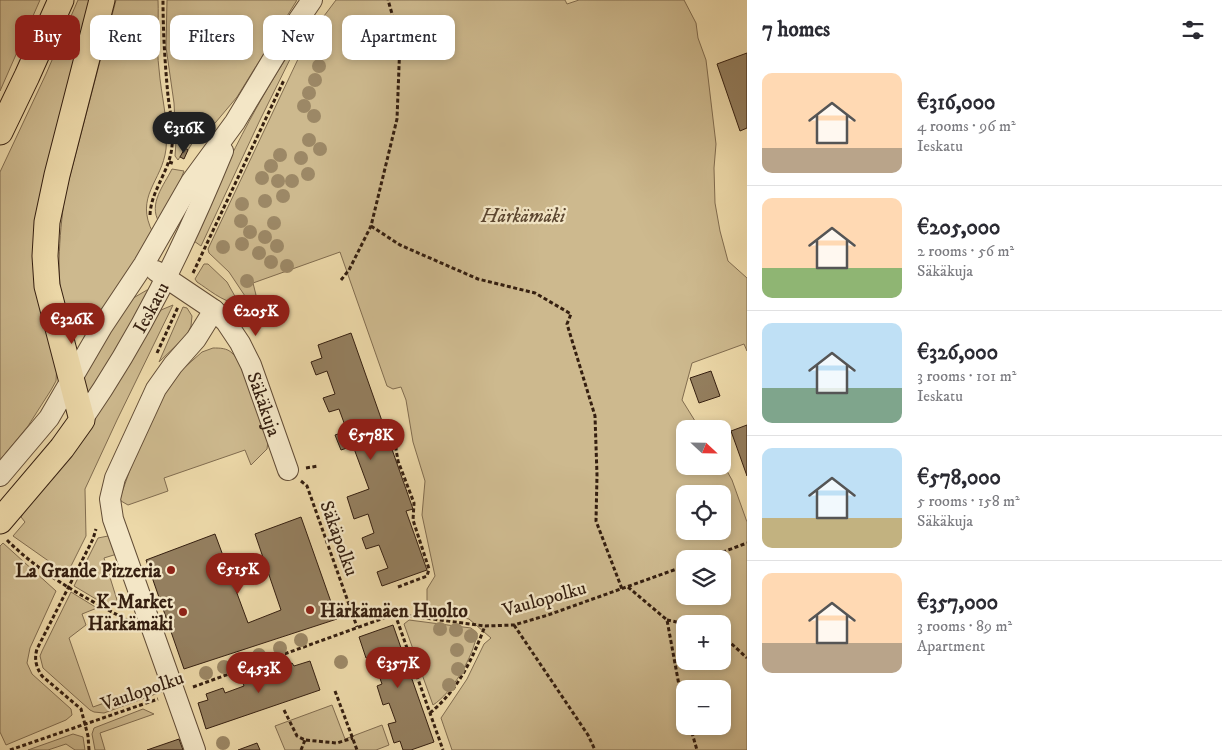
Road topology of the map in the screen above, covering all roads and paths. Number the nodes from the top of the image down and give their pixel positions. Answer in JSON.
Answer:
{"nodes":[{"id":1,"x":61,"y":0,"type":"edge"},
{"id":2,"x":102,"y":0,"type":"edge"},
{"id":3,"x":163,"y":0,"type":"edge"},
{"id":4,"x":312,"y":0,"type":"edge"},
{"id":5,"x":388,"y":0,"type":"edge"},
{"id":6,"x":288,"y":72,"type":"dead end"},
{"id":7,"x":235,"y":122,"type":"junction"},
{"id":8,"x":0,"y":132,"type":"edge"},
{"id":9,"x":168,"y":162,"type":"junction"},
{"id":10,"x":176,"y":164,"type":"dead end"},
{"id":11,"x":153,"y":220,"type":"dead end"},
{"id":12,"x":371,"y":226,"type":"junction"},
{"id":13,"x":144,"y":264,"type":"junction"},
{"id":14,"x":166,"y":278,"type":"junction"},
{"id":15,"x":191,"y":278,"type":"dead end"},
{"id":16,"x":341,"y":280,"type":"dead end"},
{"id":17,"x":214,"y":310,"type":"junction"},
{"id":18,"x":72,"y":381,"type":"junction"},
{"id":19,"x":82,"y":420,"type":"junction"},
{"id":20,"x":398,"y":427,"type":"dead end"},
{"id":21,"x":318,"y":466,"type":"dead end"},
{"id":22,"x":295,"y":470,"type":"joint"},
{"id":23,"x":0,"y":476,"type":"edge"},
{"id":24,"x":307,"y":486,"type":"dead end"},
{"id":25,"x":2,"y":529,"type":"edge"},
{"id":26,"x":747,"y":543,"type":"edge"},
{"id":27,"x":728,"y":550,"type":"edge"},
{"id":28,"x":676,"y":569,"type":"edge"},
{"id":29,"x":398,"y":587,"type":"dead end"},
{"id":30,"x":628,"y":587,"type":"junction"},
{"id":31,"x":622,"y":589,"type":"junction"},
{"id":32,"x":385,"y":603,"type":"dead end"},
{"id":33,"x":395,"y":614,"type":"junction"},
{"id":34,"x":389,"y":616,"type":"junction"},
{"id":35,"x":668,"y":620,"type":"junction"},
{"id":36,"x":128,"y":621,"type":"dead end"},
{"id":37,"x":676,"y":622,"type":"edge"},
{"id":38,"x":514,"y":624,"type":"junction"},
{"id":39,"x":485,"y":626,"type":"junction"},
{"id":40,"x":357,"y":627,"type":"junction"},
{"id":41,"x":731,"y":643,"type":"edge"},
{"id":42,"x":747,"y":658,"type":"edge"},
{"id":43,"x":678,"y":680,"type":"edge"},
{"id":44,"x":335,"y":691,"type":"dead end"},
{"id":45,"x":175,"y":693,"type":"junction"},
{"id":46,"x":284,"y":710,"type":"dead end"},
{"id":47,"x":430,"y":713,"type":"junction"},
{"id":48,"x":84,"y":724,"type":"junction"},
{"id":49,"x":693,"y":735,"type":"edge"},
{"id":50,"x":353,"y":738,"type":"junction"},
{"id":51,"x":305,"y":740,"type":"junction"},
{"id":52,"x":10,"y":750,"type":"edge"},
{"id":53,"x":89,"y":750,"type":"edge"},
{"id":54,"x":195,"y":750,"type":"edge"},
{"id":55,"x":301,"y":750,"type":"edge"},
{"id":56,"x":357,"y":750,"type":"edge"},
{"id":57,"x":443,"y":750,"type":"edge"},
{"id":58,"x":595,"y":750,"type":"edge"},
{"id":59,"x":697,"y":750,"type":"edge"}],
"edges":[{"from":1,"to":8,"type":"main road"},
{"from":2,"to":18,"type":"main road"},
{"from":3,"to":9,"type":"path"},
{"from":4,"to":7,"type":"street","name":"Ieskatu"},
{"from":5,"to":12,"type":"path"},
{"from":6,"to":15,"type":"path"},
{"from":7,"to":13,"type":"street","name":"Ieskatu"},
{"from":7,"to":14,"type":"street","name":"Ieskatu"},
{"from":9,"to":10,"type":"path"},
{"from":9,"to":11,"type":"path"},
{"from":12,"to":16,"type":"path"},
{"from":12,"to":31,"type":"path"},
{"from":13,"to":14,"type":"street","name":"Säkäkuja"},
{"from":13,"to":18,"type":"street","name":"Ieskatu"},
{"from":14,"to":17,"type":"street","name":"Säkäkuja"},
{"from":14,"to":19,"type":"street","name":"Ieskatu"},
{"from":17,"to":22,"type":"street","name":"Säkäkuja"},
{"from":17,"to":45,"type":"street"},
{"from":18,"to":19,"type":"main road"},
{"from":18,"to":23,"type":"street","name":"Ieskatu"},
{"from":19,"to":25,"type":"main road","name":"Ieskatu"},
{"from":20,"to":29,"type":"path"},
{"from":21,"to":22,"type":"path"},
{"from":24,"to":40,"type":"path","name":"Säkäpolku"},
{"from":25,"to":36,"type":"path"},
{"from":26,"to":27,"type":"path"},
{"from":28,"to":30,"type":"path","name":"Vaulopolku"},
{"from":30,"to":31,"type":"path","name":"Vaulopolku"},
{"from":30,"to":35,"type":"path"},
{"from":31,"to":38,"type":"path","name":"Vaulopolku"},
{"from":32,"to":34,"type":"path"},
{"from":33,"to":34,"type":"path","name":"Vaulopolku"},
{"from":33,"to":39,"type":"path","name":"Vaulopolku"},
{"from":33,"to":47,"type":"path"},
{"from":34,"to":40,"type":"path","name":"Vaulopolku"},
{"from":35,"to":37,"type":"path"},
{"from":35,"to":43,"type":"path"},
{"from":38,"to":39,"type":"path","name":"Vaulopolku"},
{"from":38,"to":58,"type":"path"},
{"from":39,"to":47,"type":"path"},
{"from":40,"to":45,"type":"path","name":"Vaulopolku"},
{"from":41,"to":42,"type":"path"},
{"from":44,"to":50,"type":"path"},
{"from":45,"to":48,"type":"path","name":"Vaulopolku"},
{"from":45,"to":54,"type":"street"},
{"from":46,"to":51,"type":"path"},
{"from":47,"to":57,"type":"path"},
{"from":48,"to":52,"type":"path","name":"Vaulopolku"},
{"from":48,"to":53,"type":"path"},
{"from":49,"to":59,"type":"path"},
{"from":50,"to":51,"type":"path"},
{"from":50,"to":56,"type":"path"},
{"from":51,"to":55,"type":"path"}]}
